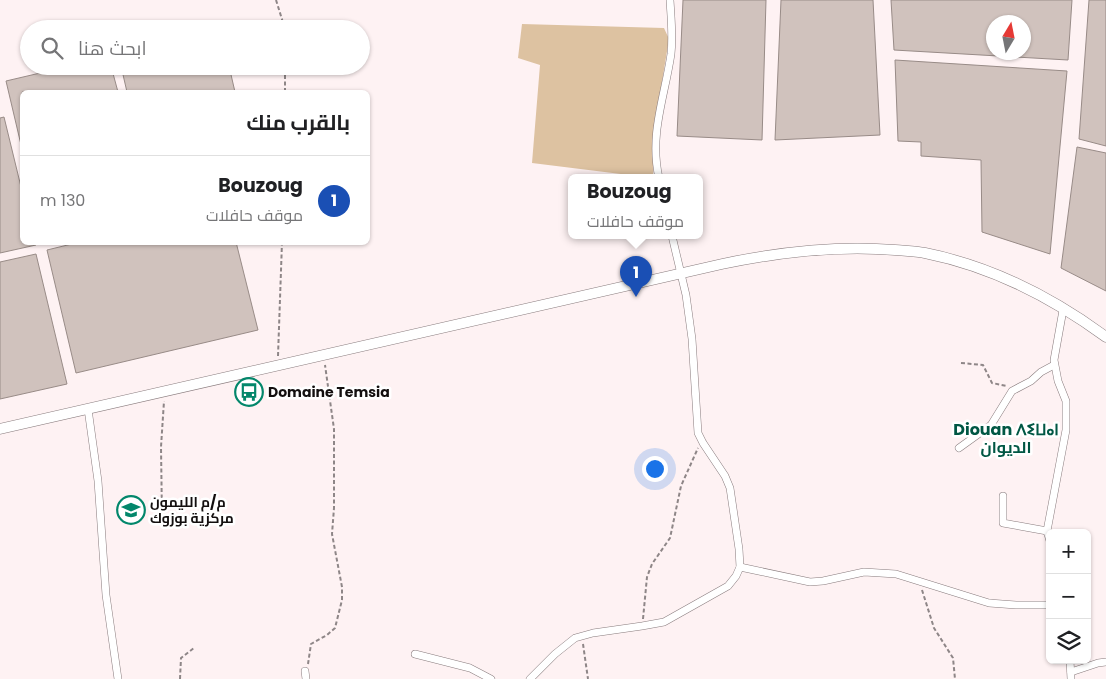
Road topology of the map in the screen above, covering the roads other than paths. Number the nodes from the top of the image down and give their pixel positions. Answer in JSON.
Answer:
{"nodes":[{"id":1,"x":670,"y":0,"type":"edge"},
{"id":2,"x":659,"y":174,"type":"edge"},
{"id":3,"x":673,"y":239,"type":"edge"},
{"id":4,"x":681,"y":274,"type":"junction"},
{"id":5,"x":1064,"y":310,"type":"junction"},
{"id":6,"x":1106,"y":337,"type":"edge"},
{"id":7,"x":1054,"y":365,"type":"junction"},
{"id":8,"x":88,"y":409,"type":"junction"},
{"id":9,"x":0,"y":429,"type":"edge"},
{"id":10,"x":959,"y":448,"type":"dead end"},
{"id":11,"x":1003,"y":496,"type":"dead end"},
{"id":12,"x":1048,"y":529,"type":"edge"},
{"id":13,"x":1046,"y":531,"type":"edge"},
{"id":14,"x":740,"y":567,"type":"junction"},
{"id":15,"x":1046,"y":604,"type":"edge"},
{"id":16,"x":415,"y":654,"type":"dead end"},
{"id":17,"x":1106,"y":662,"type":"edge"},
{"id":18,"x":305,"y":670,"type":"road end"},
{"id":19,"x":1071,"y":676,"type":"edge"},
{"id":20,"x":118,"y":679,"type":"edge"},
{"id":21,"x":306,"y":679,"type":"edge"},
{"id":22,"x":491,"y":679,"type":"edge"},
{"id":23,"x":530,"y":679,"type":"edge"}],
"edges":[{"from":1,"to":2,"type":"street"},
{"from":3,"to":4,"type":"street"},
{"from":4,"to":5,"type":"main road"},
{"from":4,"to":8,"type":"main road"},
{"from":4,"to":14,"type":"street"},
{"from":5,"to":6,"type":"main road"},
{"from":5,"to":7,"type":"street"},
{"from":7,"to":10,"type":"street"},
{"from":7,"to":12,"type":"street"},
{"from":8,"to":9,"type":"main road"},
{"from":8,"to":20,"type":"street"},
{"from":11,"to":13,"type":"street"},
{"from":14,"to":15,"type":"street"},
{"from":14,"to":23,"type":"street"},
{"from":16,"to":22,"type":"street"},
{"from":17,"to":19,"type":"street"},
{"from":18,"to":21,"type":"street"}]}
